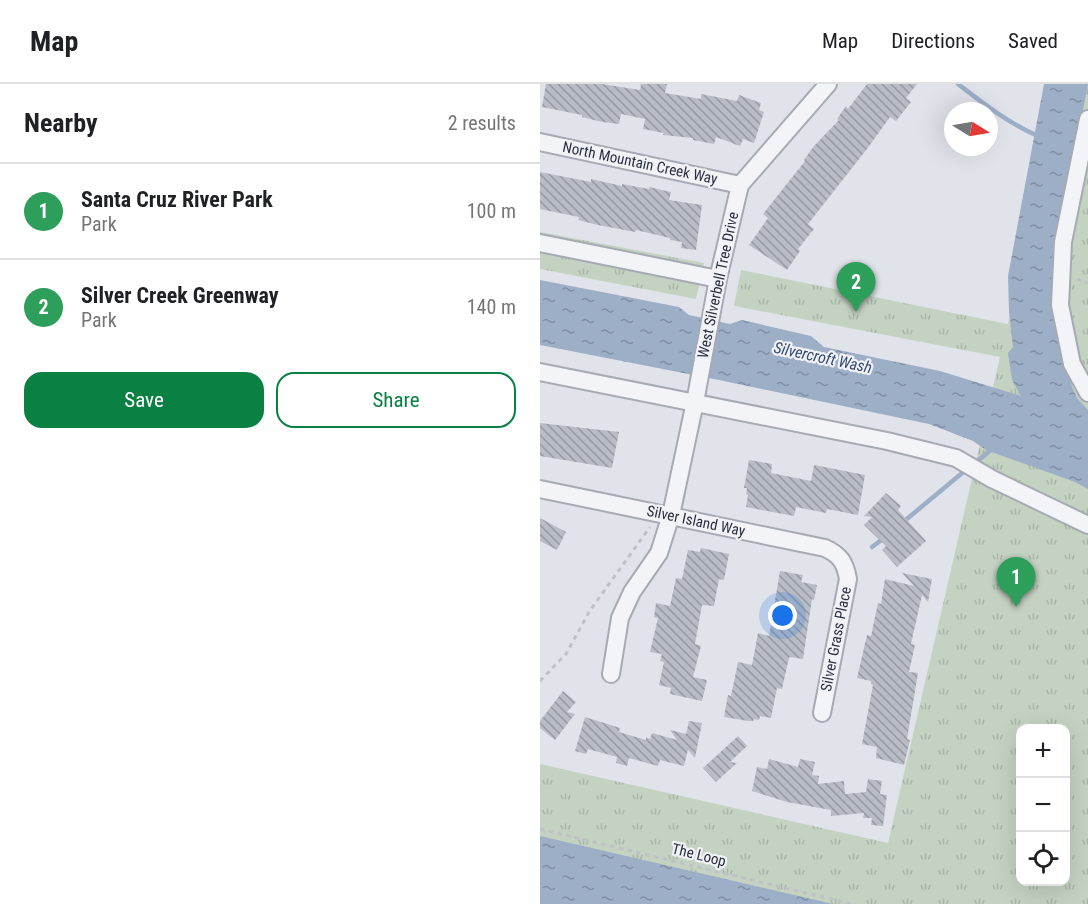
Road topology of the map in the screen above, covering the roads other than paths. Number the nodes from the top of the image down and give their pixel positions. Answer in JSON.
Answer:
{"nodes":[{"id":1,"x":828,"y":84,"type":"edge"},
{"id":2,"x":1088,"y":119,"type":"edge"},
{"id":3,"x":540,"y":142,"type":"edge"},
{"id":4,"x":740,"y":185,"type":"junction"},
{"id":5,"x":540,"y":243,"type":"edge"},
{"id":6,"x":718,"y":279,"type":"junction"},
{"id":7,"x":540,"y":372,"type":"edge"},
{"id":8,"x":1088,"y":393,"type":"edge"},
{"id":9,"x":695,"y":402,"type":"junction"},
{"id":10,"x":540,"y":489,"type":"edge"},
{"id":11,"x":665,"y":514,"type":"junction"},
{"id":12,"x":1088,"y":525,"type":"edge"},
{"id":13,"x":847,"y":561,"type":"joint"},
{"id":14,"x":611,"y":674,"type":"dead end"},
{"id":15,"x":822,"y":713,"type":"dead end"}],
"edges":[{"from":1,"to":4,"type":"street","name":"West Silverbell Tree Drive"},
{"from":2,"to":8,"type":"street"},
{"from":3,"to":4,"type":"street","name":"North Mountain Creek Way"},
{"from":4,"to":6,"type":"street","name":"West Silverbell Tree Drive"},
{"from":5,"to":6,"type":"street"},
{"from":6,"to":9,"type":"street","name":"West Silverbell Tree Drive"},
{"from":7,"to":9,"type":"street"},
{"from":9,"to":11,"type":"street","name":"West Silverbell Tree Drive"},
{"from":9,"to":12,"type":"street"},
{"from":10,"to":11,"type":"street","name":"Silver Island Way"},
{"from":11,"to":13,"type":"street","name":"Silver Island Way"},
{"from":11,"to":14,"type":"street","name":"West Silverbell Tree Drive"},
{"from":13,"to":15,"type":"street","name":"Silver Grass Place"}]}
